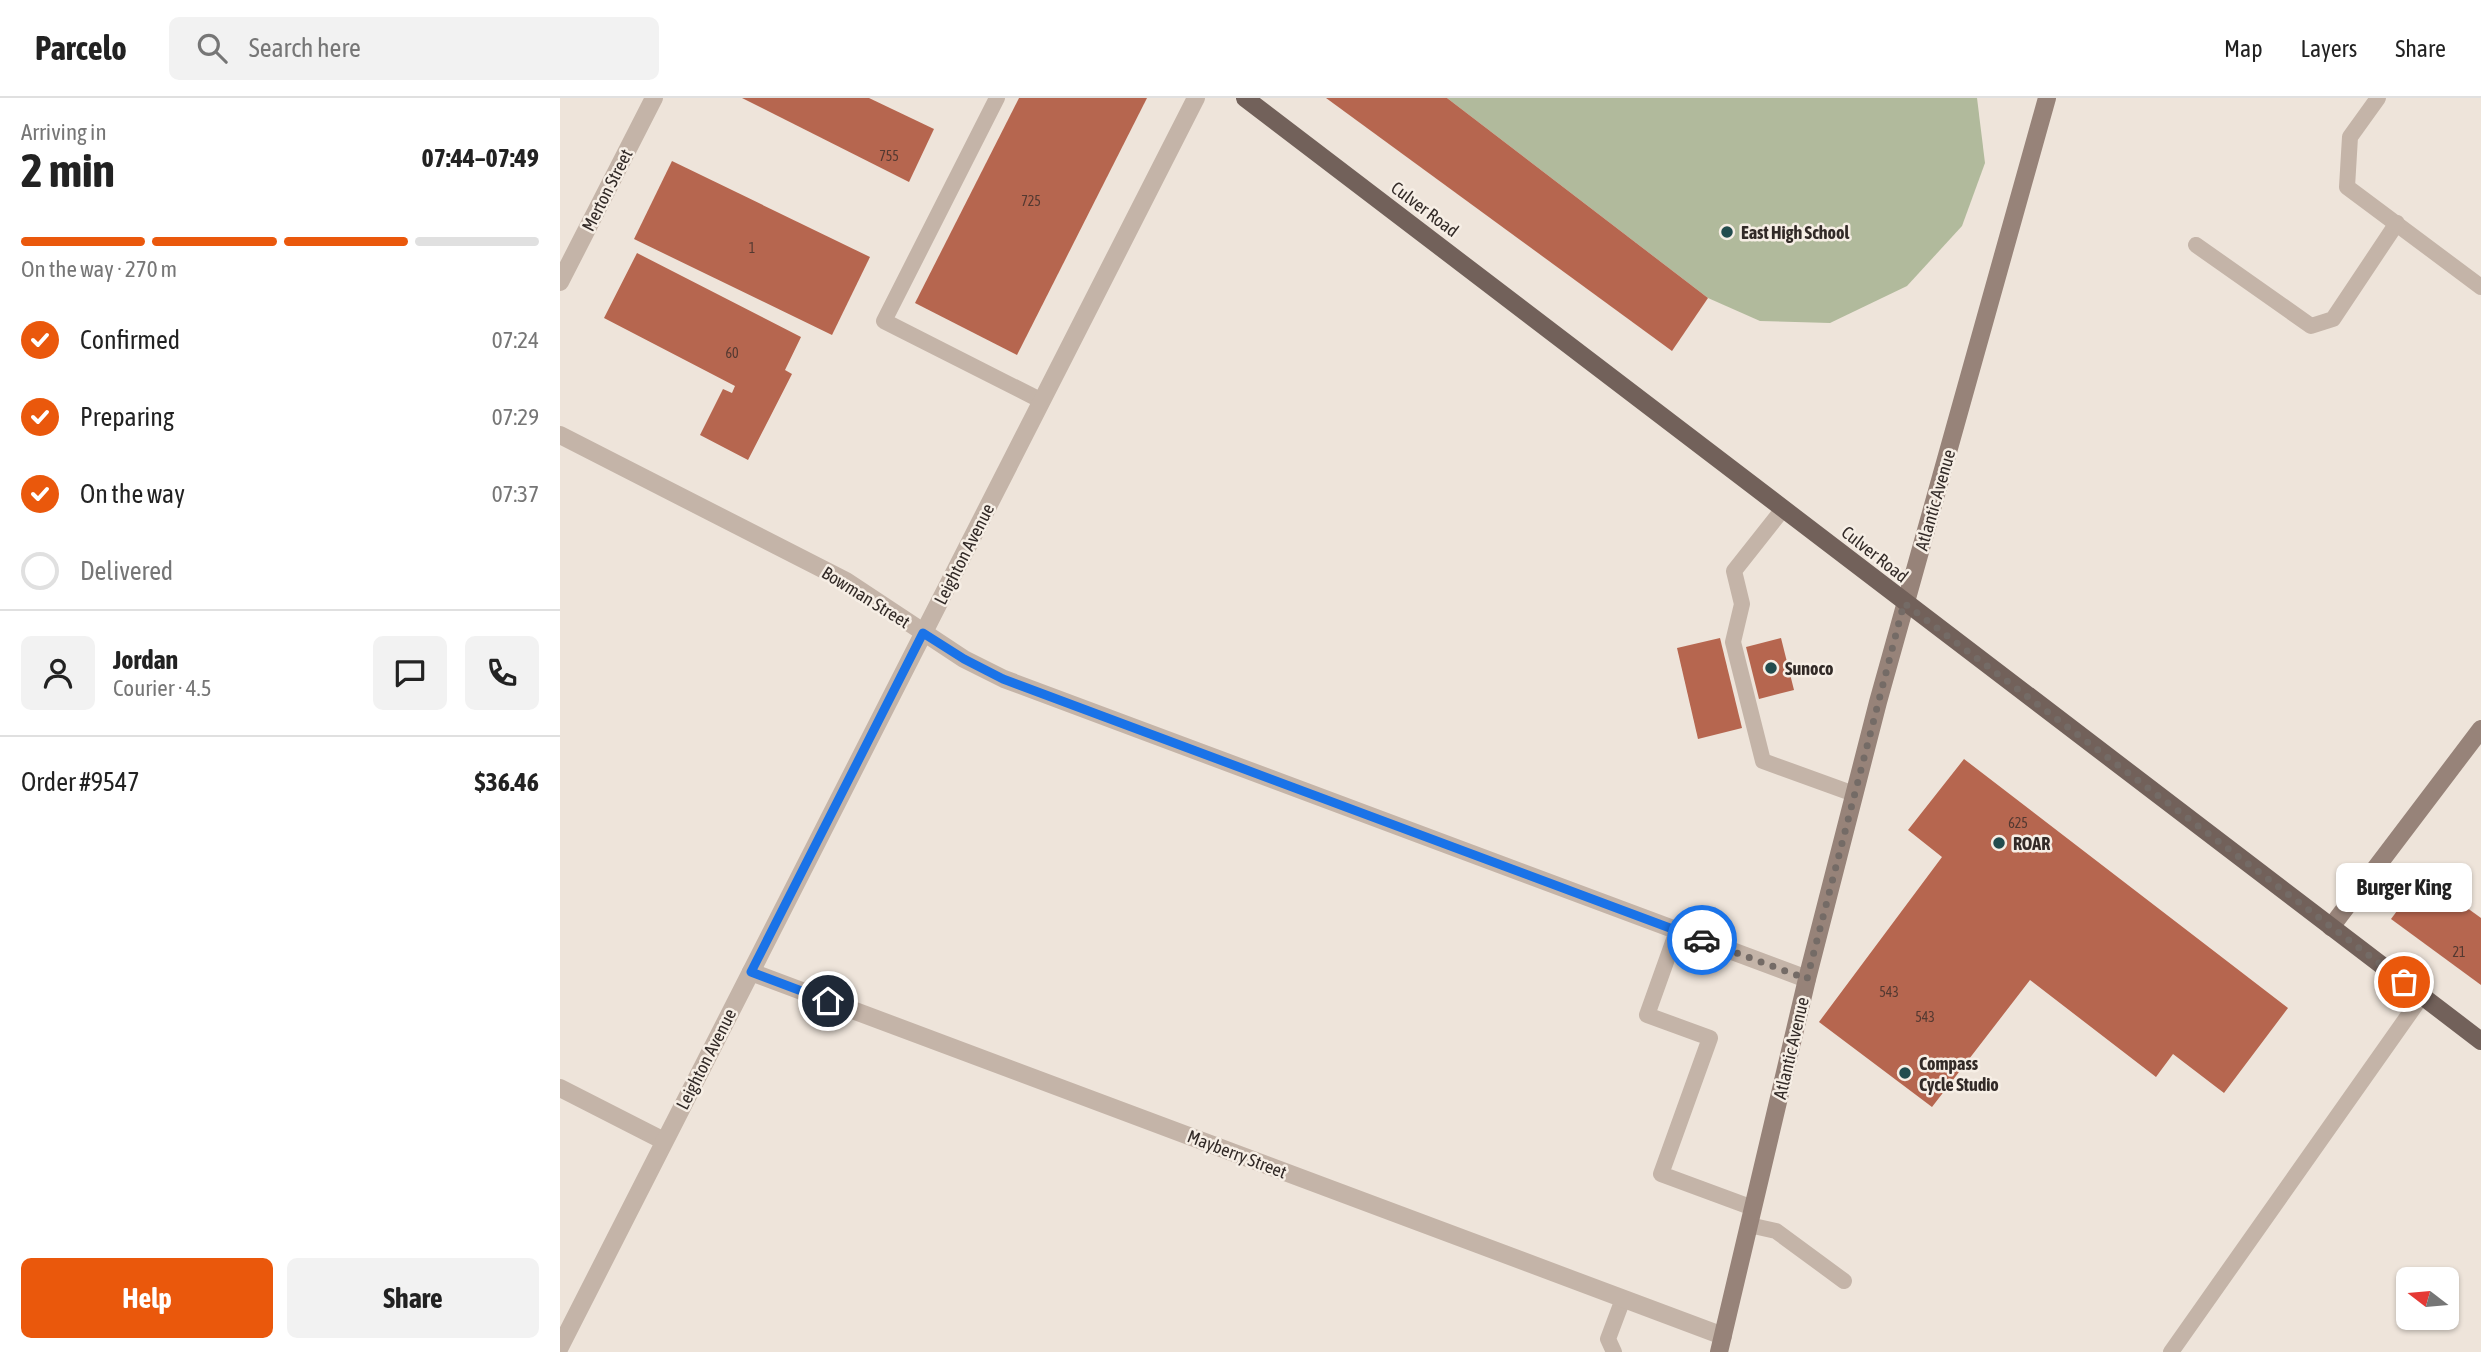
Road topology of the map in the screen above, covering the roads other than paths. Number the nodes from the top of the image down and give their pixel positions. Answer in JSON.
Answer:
{"nodes":[{"id":1,"x":654,"y":98,"type":"edge"},
{"id":2,"x":997,"y":98,"type":"edge"},
{"id":3,"x":1196,"y":98,"type":"edge"},
{"id":4,"x":1245,"y":98,"type":"edge"},
{"id":5,"x":2046,"y":98,"type":"edge"},
{"id":6,"x":2378,"y":98,"type":"edge"},
{"id":7,"x":2397,"y":223,"type":"junction"},
{"id":8,"x":2196,"y":245,"type":"dead end"},
{"id":9,"x":560,"y":282,"type":"edge"},
{"id":10,"x":2481,"y":287,"type":"edge"},
{"id":11,"x":1042,"y":401,"type":"junction"},
{"id":12,"x":560,"y":435,"type":"edge"},
{"id":13,"x":1783,"y":509,"type":"junction"},
{"id":14,"x":1904,"y":603,"type":"junction"},
{"id":15,"x":923,"y":633,"type":"junction"},
{"id":16,"x":2481,"y":729,"type":"edge"},
{"id":17,"x":1854,"y":794,"type":"junction"},
{"id":18,"x":2331,"y":927,"type":"junction"},
{"id":19,"x":1677,"y":931,"type":"junction"},
{"id":20,"x":751,"y":972,"type":"junction"},
{"id":21,"x":1807,"y":979,"type":"junction"},
{"id":22,"x":2422,"y":996,"type":"junction"},
{"id":23,"x":2481,"y":1041,"type":"edge"},
{"id":24,"x":560,"y":1088,"type":"edge"},
{"id":25,"x":664,"y":1141,"type":"junction"},
{"id":26,"x":1751,"y":1216,"type":"junction"},
{"id":27,"x":1844,"y":1281,"type":"dead end"},
{"id":28,"x":1623,"y":1299,"type":"junction"},
{"id":29,"x":1721,"y":1344,"type":"edge"},
{"id":30,"x":560,"y":1347,"type":"edge"},
{"id":31,"x":1614,"y":1352,"type":"edge"},
{"id":32,"x":2171,"y":1352,"type":"edge"}],
"edges":[{"from":1,"to":9,"type":"street","name":"Merton Street"},
{"from":2,"to":11,"type":"lane"},
{"from":3,"to":11,"type":"street","name":"Leighton Avenue"},
{"from":4,"to":13,"type":"main road","name":"Culver Road"},
{"from":5,"to":14,"type":"main road","name":"Atlantic Avenue"},
{"from":6,"to":7,"type":"lane"},
{"from":7,"to":8,"type":"lane"},
{"from":7,"to":10,"type":"lane"},
{"from":11,"to":15,"type":"street","name":"Leighton Avenue"},
{"from":12,"to":15,"type":"street","name":"Bowman Street"},
{"from":13,"to":14,"type":"main road","name":"Culver Road"},
{"from":13,"to":17,"type":"lane"},
{"from":14,"to":17,"type":"main road","name":"Atlantic Avenue"},
{"from":14,"to":18,"type":"main road","name":"Culver Road"},
{"from":15,"to":19,"type":"street","name":"Bowman Street"},
{"from":15,"to":20,"type":"street","name":"Leighton Avenue"},
{"from":16,"to":18,"type":"main road"},
{"from":17,"to":21,"type":"main road","name":"Atlantic Avenue"},
{"from":18,"to":22,"type":"main road","name":"Culver Road"},
{"from":19,"to":21,"type":"street","name":"Bowman Street"},
{"from":19,"to":26,"type":"lane"},
{"from":20,"to":25,"type":"street","name":"Leighton Avenue"},
{"from":20,"to":28,"type":"street","name":"Mayberry Street"},
{"from":21,"to":26,"type":"main road","name":"Atlantic Avenue"},
{"from":22,"to":23,"type":"main road","name":"Culver Road"},
{"from":22,"to":32,"type":"lane"},
{"from":24,"to":25,"type":"street"},
{"from":25,"to":30,"type":"street","name":"Leighton Avenue"},
{"from":26,"to":27,"type":"lane"},
{"from":26,"to":29,"type":"main road","name":"Atlantic Avenue"},
{"from":28,"to":29,"type":"street","name":"Mayberry Street"},
{"from":28,"to":31,"type":"lane"}]}
